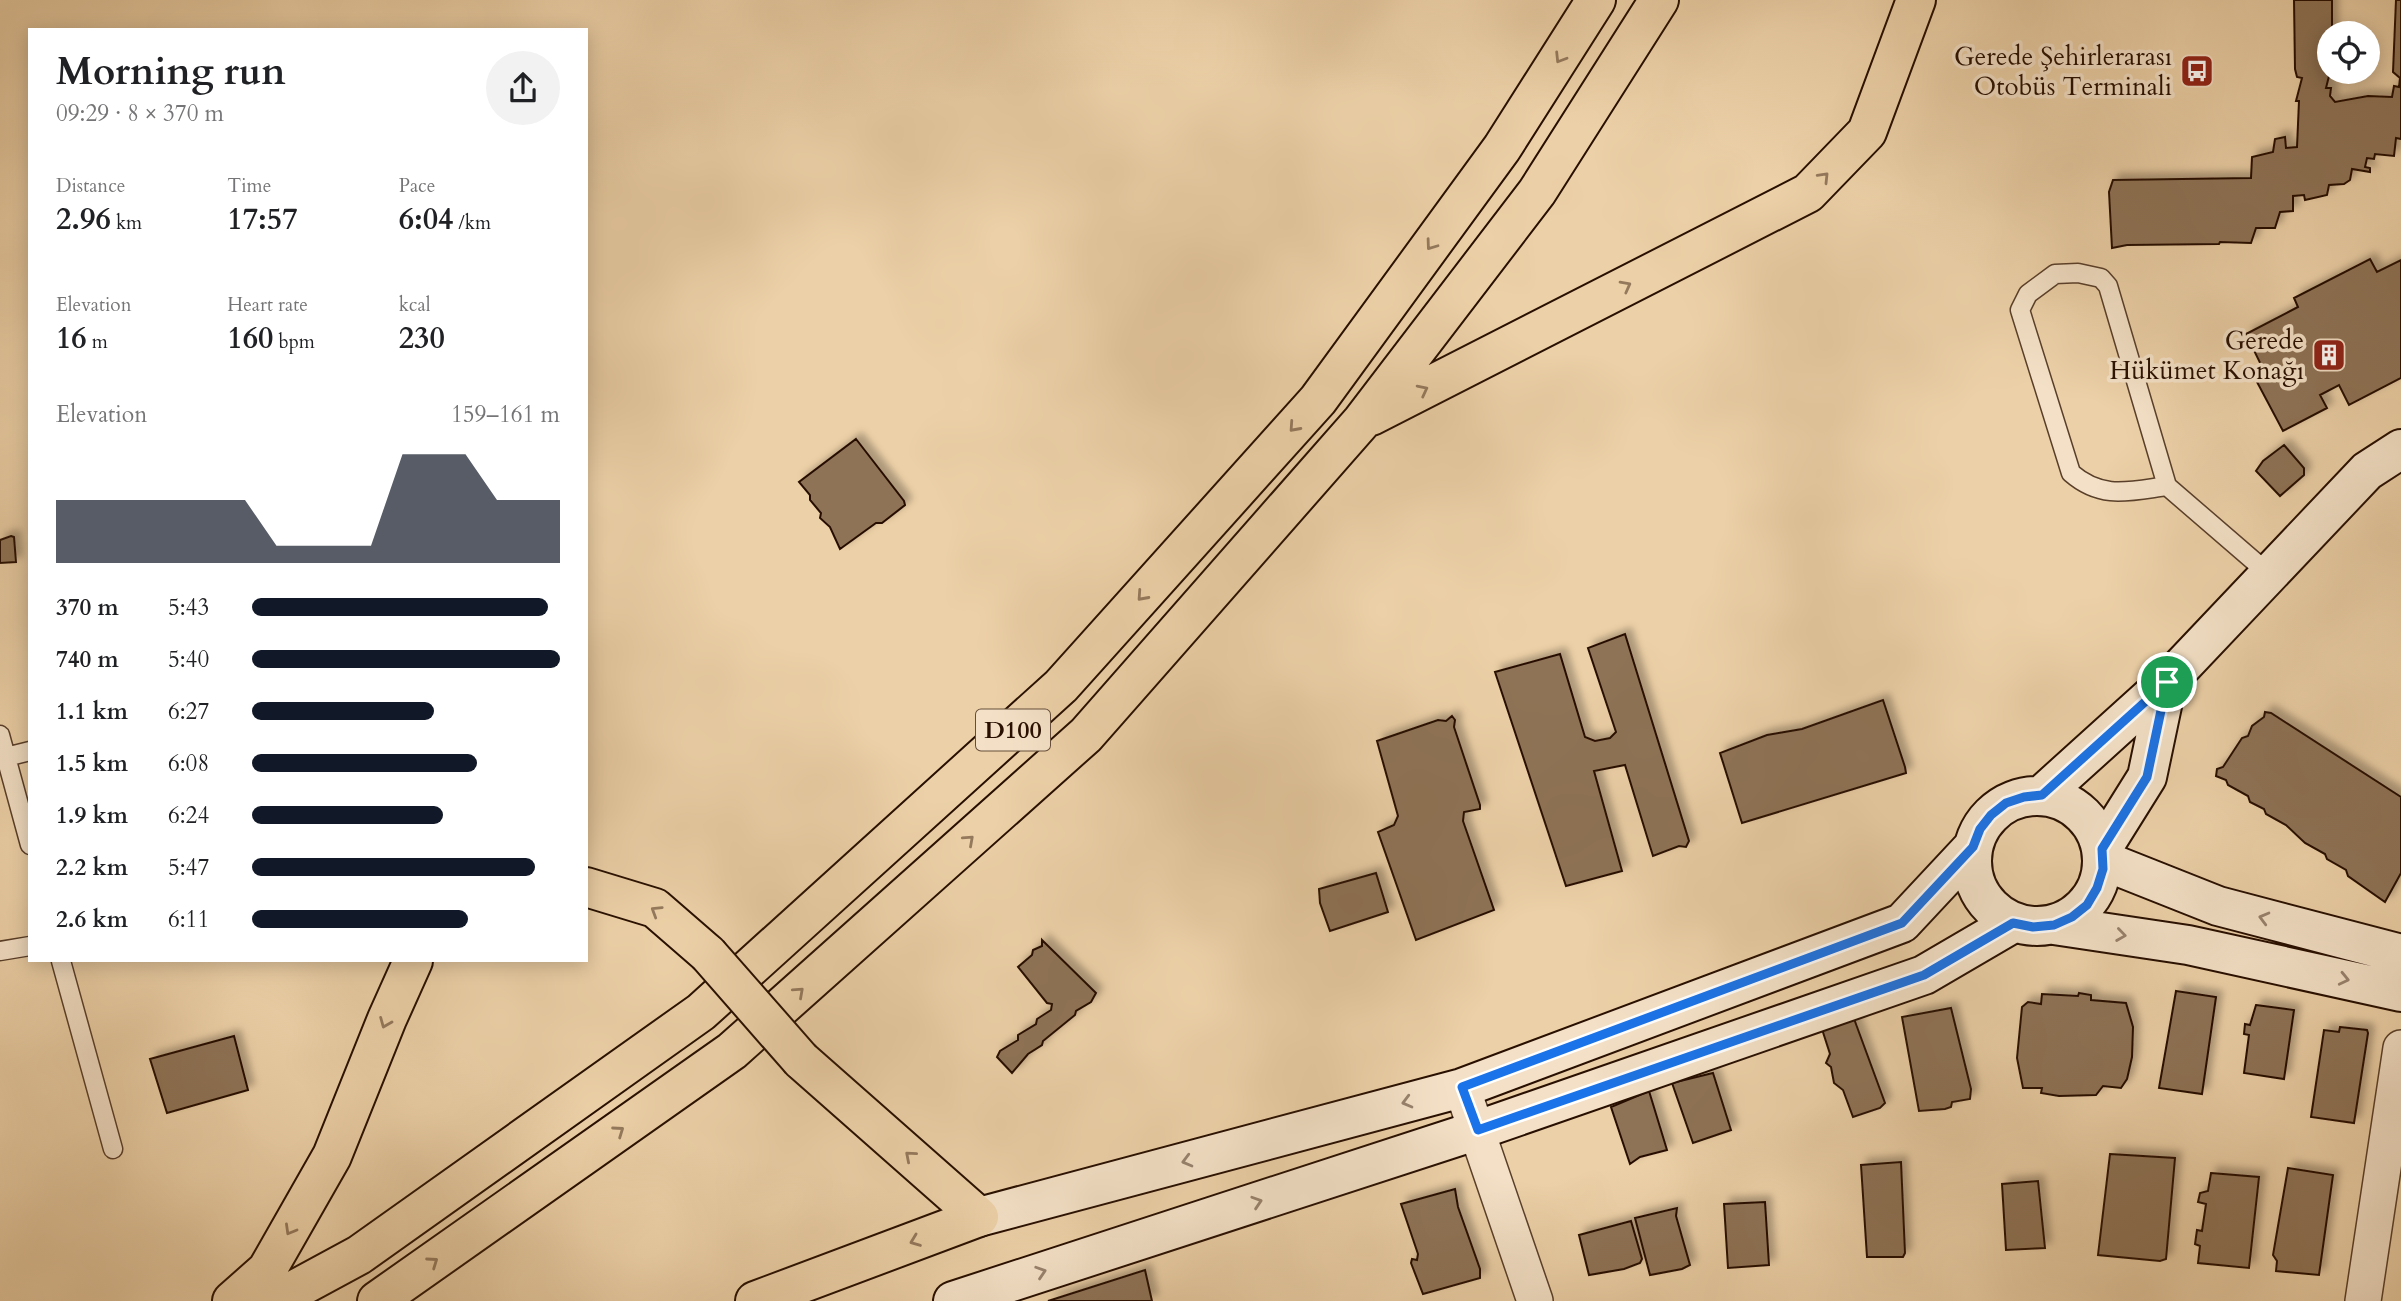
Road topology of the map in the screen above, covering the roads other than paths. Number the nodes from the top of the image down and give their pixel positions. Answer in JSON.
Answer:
{"nodes":[{"id":1,"x":1596,"y":0,"type":"edge"},
{"id":2,"x":1659,"y":0,"type":"edge"},
{"id":3,"x":1916,"y":0,"type":"edge"},
{"id":4,"x":1362,"y":421,"type":"junction"},
{"id":5,"x":2401,"y":449,"type":"edge"},
{"id":6,"x":2168,"y":486,"type":"junction"},
{"id":7,"x":2269,"y":574,"type":"junction"},
{"id":8,"x":2167,"y":682,"type":"junction"},
{"id":9,"x":0,"y":735,"type":"edge"},
{"id":10,"x":28,"y":752,"type":"edge"},
{"id":11,"x":6,"y":757,"type":"junction"},
{"id":12,"x":2042,"y":795,"type":"junction"},
{"id":13,"x":28,"y":838,"type":"edge"},
{"id":14,"x":1973,"y":847,"type":"junction"},
{"id":15,"x":2102,"y":855,"type":"junction"},
{"id":16,"x":588,"y":888,"type":"edge"},
{"id":17,"x":2013,"y":923,"type":"junction"},
{"id":18,"x":2054,"y":925,"type":"junction"},
{"id":19,"x":28,"y":946,"type":"edge"},
{"id":20,"x":0,"y":951,"type":"edge"},
{"id":21,"x":2401,"y":954,"type":"edge"},
{"id":22,"x":61,"y":962,"type":"edge"},
{"id":23,"x":413,"y":962,"type":"edge"},
{"id":24,"x":2401,"y":992,"type":"edge"},
{"id":25,"x":2401,"y":1048,"type":"edge"},
{"id":26,"x":1462,"y":1087,"type":"junction"},
{"id":27,"x":1478,"y":1130,"type":"junction"},
{"id":28,"x":113,"y":1149,"type":"dead end"},
{"id":29,"x":979,"y":1217,"type":"junction"},
{"id":30,"x":803,"y":1292,"type":"edge"},
{"id":31,"x":232,"y":1301,"type":"edge"},
{"id":32,"x":274,"y":1301,"type":"edge"},
{"id":33,"x":377,"y":1301,"type":"edge"},
{"id":34,"x":755,"y":1301,"type":"edge"},
{"id":35,"x":953,"y":1301,"type":"edge"},
{"id":36,"x":1535,"y":1301,"type":"edge"},
{"id":37,"x":2363,"y":1301,"type":"edge"}],
"edges":[{"from":1,"to":32,"type":"highway","number":"D100","one_way":true},
{"from":2,"to":4,"type":"highway","number":"D100"},
{"from":4,"to":3,"type":"highway","one_way":true},
{"from":33,"to":4,"type":"highway","number":"D100","one_way":true},
{"from":5,"to":7,"type":"main road"},
{"from":6,"to":6,"type":"lane"},
{"from":6,"to":7,"type":"lane"},
{"from":7,"to":8,"type":"main road"},
{"from":8,"to":12,"type":"main road"},
{"from":8,"to":15,"type":"main road"},
{"from":9,"to":11,"type":"lane"},
{"from":10,"to":11,"type":"lane"},
{"from":11,"to":13,"type":"lane"},
{"from":12,"to":14,"type":"main road"},
{"from":12,"to":15,"type":"main road"},
{"from":14,"to":17,"type":"main road"},
{"from":14,"to":26,"type":"main road"},
{"from":15,"to":18,"type":"main road"},
{"from":21,"to":15,"type":"main road","one_way":true},
{"from":29,"to":16,"type":"highway","one_way":true,"bridge":true},
{"from":17,"to":18,"type":"main road"},
{"from":17,"to":27,"type":"main road"},
{"from":18,"to":24,"type":"main road","one_way":true},
{"from":19,"to":20,"type":"lane"},
{"from":22,"to":28,"type":"lane"},
{"from":23,"to":31,"type":"highway","one_way":true},
{"from":25,"to":37,"type":"street"},
{"from":26,"to":27,"type":"street"},
{"from":26,"to":29,"type":"main road","one_way":true},
{"from":35,"to":27,"type":"main road","one_way":true},
{"from":27,"to":36,"type":"street"},
{"from":29,"to":30,"type":"highway","one_way":true},
{"from":30,"to":34,"type":"highway"}]}
